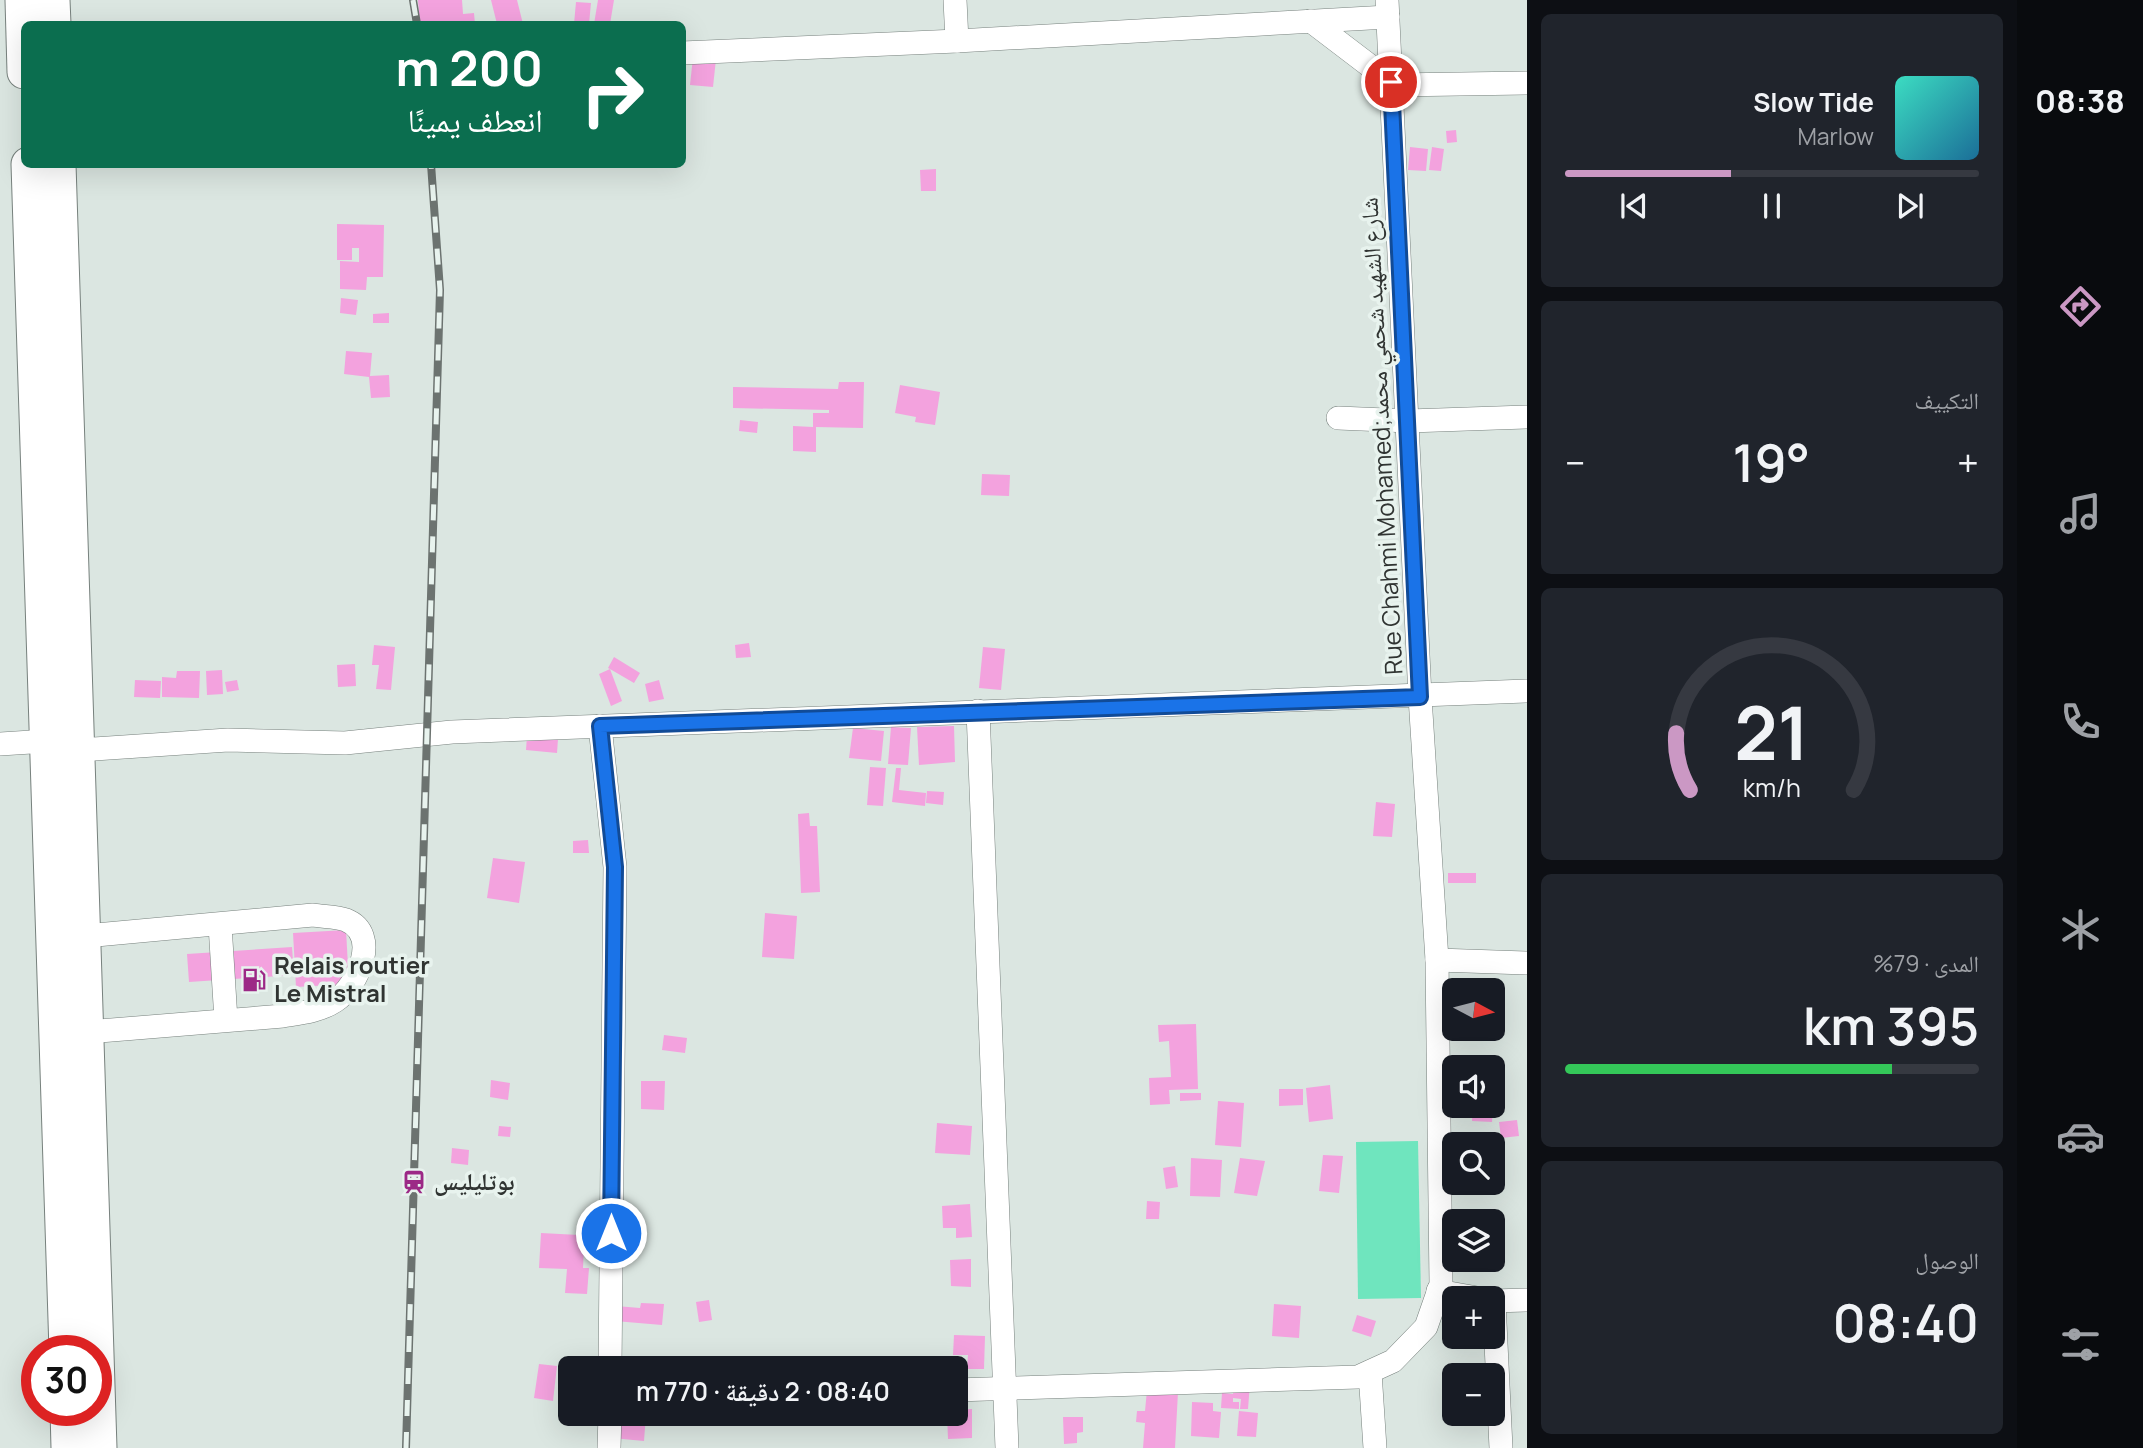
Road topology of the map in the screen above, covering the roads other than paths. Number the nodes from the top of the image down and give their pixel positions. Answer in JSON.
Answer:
{"nodes":[{"id":1,"x":22,"y":0,"type":"edge"},
{"id":2,"x":53,"y":0,"type":"edge"},
{"id":3,"x":956,"y":0,"type":"edge"},
{"id":4,"x":1387,"y":8,"type":"edge"},
{"id":5,"x":23,"y":21,"type":"edge"},
{"id":6,"x":54,"y":21,"type":"edge"},
{"id":7,"x":1311,"y":21,"type":"junction"},
{"id":8,"x":957,"y":41,"type":"junction"},
{"id":9,"x":686,"y":53,"type":"edge"},
{"id":10,"x":1391,"y":82,"type":"junction"},
{"id":11,"x":1527,"y":83,"type":"edge"},
{"id":12,"x":28,"y":168,"type":"edge"},
{"id":13,"x":59,"y":168,"type":"edge"},
{"id":14,"x":1527,"y":417,"type":"edge"},
{"id":15,"x":1338,"y":418,"type":"dead end"},
{"id":16,"x":1409,"y":421,"type":"junction"},
{"id":17,"x":1527,"y":691,"type":"edge"},
{"id":18,"x":1420,"y":697,"type":"junction"},
{"id":19,"x":978,"y":711,"type":"junction"},
{"id":20,"x":600,"y":726,"type":"junction"},
{"id":21,"x":47,"y":741,"type":"junction"},
{"id":22,"x":0,"y":744,"type":"edge"},
{"id":23,"x":94,"y":749,"type":"dead end"},
{"id":24,"x":220,"y":925,"type":"junction"},
{"id":25,"x":85,"y":936,"type":"junction"},
{"id":26,"x":1437,"y":960,"type":"junction"},
{"id":27,"x":1527,"y":963,"type":"edge"},
{"id":28,"x":226,"y":1020,"type":"junction"},
{"id":29,"x":87,"y":1032,"type":"junction"},
{"id":30,"x":1438,"y":1291,"type":"junction"},
{"id":31,"x":1442,"y":1292,"type":"edge"},
{"id":32,"x":1527,"y":1300,"type":"edge"},
{"id":33,"x":1505,"y":1301,"type":"edge"},
{"id":34,"x":66,"y":1335,"type":"edge"},
{"id":35,"x":1492,"y":1349,"type":"edge"},
{"id":36,"x":610,"y":1356,"type":"edge"},
{"id":37,"x":1370,"y":1372,"type":"junction"},
{"id":38,"x":1006,"y":1388,"type":"junction"},
{"id":39,"x":968,"y":1390,"type":"edge"},
{"id":40,"x":67,"y":1426,"type":"edge"},
{"id":41,"x":610,"y":1426,"type":"edge"},
{"id":42,"x":68,"y":1448,"type":"edge"},
{"id":43,"x":100,"y":1448,"type":"edge"},
{"id":44,"x":609,"y":1448,"type":"edge"},
{"id":45,"x":1007,"y":1448,"type":"edge"},
{"id":46,"x":1375,"y":1448,"type":"edge"},
{"id":47,"x":1501,"y":1448,"type":"edge"}],
"edges":[{"from":1,"to":5,"type":"highway"},
{"from":2,"to":6,"type":"highway"},
{"from":3,"to":8,"type":"street"},
{"from":4,"to":7,"type":"street"},
{"from":4,"to":10,"type":"street","name":"Rue Chahmi Mohamed;شارع الشهيد شحمي محمد"},
{"from":7,"to":8,"type":"street"},
{"from":7,"to":10,"type":"street"},
{"from":8,"to":9,"type":"street"},
{"from":10,"to":11,"type":"street"},
{"from":10,"to":16,"type":"street","name":"Rue Chahmi Mohamed;شارع الشهيد شحمي محمد"},
{"from":12,"to":21,"type":"highway"},
{"from":13,"to":25,"type":"highway"},
{"from":14,"to":16,"type":"street"},
{"from":15,"to":16,"type":"street"},
{"from":16,"to":18,"type":"street","name":"Rue Chahmi Mohamed;شارع الشهيد شحمي محمد"},
{"from":17,"to":18,"type":"street"},
{"from":18,"to":19,"type":"street"},
{"from":18,"to":26,"type":"street","name":"Rue Chahmi Mohamed;شارع الشهيد شحمي محمد"},
{"from":19,"to":20,"type":"street"},
{"from":19,"to":38,"type":"street"},
{"from":20,"to":23,"type":"street"},
{"from":20,"to":36,"type":"street"},
{"from":21,"to":22,"type":"street"},
{"from":21,"to":34,"type":"highway"},
{"from":24,"to":25,"type":"street"},
{"from":24,"to":28,"type":"street"},
{"from":24,"to":28,"type":"street"},
{"from":25,"to":29,"type":"highway"},
{"from":26,"to":27,"type":"street"},
{"from":26,"to":30,"type":"street","name":"Rue Chahmi Mohamed;شارع الشهيد شحمي محمد"},
{"from":28,"to":29,"type":"street"},
{"from":29,"to":43,"type":"highway"},
{"from":30,"to":31,"type":"street"},
{"from":30,"to":37,"type":"street","name":"Rue Chahmi Mohamed;شارع الشهيد شحمي محمد"},
{"from":32,"to":33,"type":"street"},
{"from":35,"to":47,"type":"street"},
{"from":37,"to":38,"type":"street"},
{"from":37,"to":46,"type":"street"},
{"from":38,"to":39,"type":"street"},
{"from":38,"to":45,"type":"street"},
{"from":40,"to":42,"type":"highway"},
{"from":41,"to":44,"type":"street"}]}
